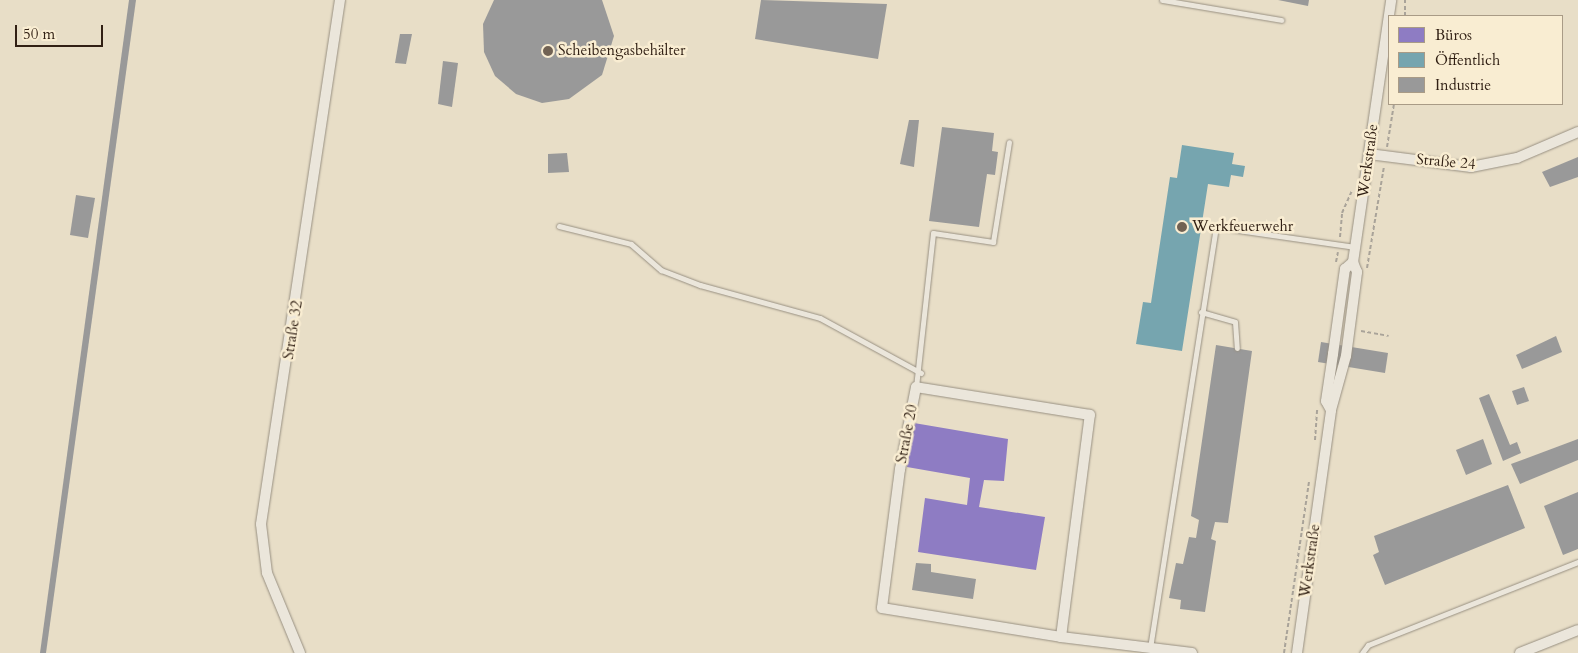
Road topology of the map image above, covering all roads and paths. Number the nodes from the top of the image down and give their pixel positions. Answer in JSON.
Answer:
{"nodes":[{"id":1,"x":340,"y":0,"type":"edge"},
{"id":2,"x":1162,"y":0,"type":"edge"},
{"id":3,"x":1391,"y":0,"type":"edge"},
{"id":4,"x":1406,"y":0,"type":"edge"},
{"id":5,"x":1211,"y":3,"type":"edge"},
{"id":6,"x":1389,"y":15,"type":"edge"},
{"id":7,"x":1405,"y":15,"type":"edge"},
{"id":8,"x":1281,"y":20,"type":"dead end"},
{"id":9,"x":1388,"y":21,"type":"edge"},
{"id":10,"x":1394,"y":105,"type":"edge"},
{"id":11,"x":1578,"y":132,"type":"edge"},
{"id":12,"x":1009,"y":142,"type":"dead end"},
{"id":13,"x":1369,"y":154,"type":"junction"},
{"id":14,"x":1386,"y":156,"type":"junction"},
{"id":15,"x":1355,"y":184,"type":"dead end"},
{"id":16,"x":559,"y":226,"type":"dead end"},
{"id":17,"x":1339,"y":244,"type":"junction"},
{"id":18,"x":1355,"y":247,"type":"junction"},
{"id":19,"x":1336,"y":264,"type":"dead end"},
{"id":20,"x":1366,"y":272,"type":"dead end"},
{"id":21,"x":1201,"y":312,"type":"junction"},
{"id":22,"x":1356,"y":330,"type":"dead end"},
{"id":23,"x":1389,"y":336,"type":"dead end"},
{"id":24,"x":1237,"y":348,"type":"dead end"},
{"id":25,"x":921,"y":373,"type":"junction"},
{"id":26,"x":916,"y":388,"type":"junction"},
{"id":27,"x":1317,"y":403,"type":"dead end"},
{"id":28,"x":1315,"y":442,"type":"dead end"},
{"id":29,"x":1310,"y":471,"type":"dead end"},
{"id":30,"x":1578,"y":562,"type":"edge"},
{"id":31,"x":1578,"y":630,"type":"edge"},
{"id":32,"x":1061,"y":636,"type":"junction"},
{"id":33,"x":1150,"y":648,"type":"junction"},
{"id":34,"x":300,"y":653,"type":"edge"},
{"id":35,"x":1192,"y":653,"type":"edge"},
{"id":36,"x":1284,"y":653,"type":"edge"},
{"id":37,"x":1297,"y":653,"type":"edge"},
{"id":38,"x":1362,"y":653,"type":"edge"},
{"id":39,"x":1520,"y":653,"type":"edge"}],
"edges":[{"from":1,"to":34,"type":"street","name":"Straße 32"},
{"from":2,"to":5,"type":"lane"},
{"from":3,"to":6,"type":"street","name":"Werkstraße"},
{"from":4,"to":7,"type":"path"},
{"from":5,"to":8,"type":"lane"},
{"from":9,"to":13,"type":"street","name":"Werkstraße"},
{"from":10,"to":14,"type":"path"},
{"from":11,"to":14,"type":"street","name":"Straße 24"},
{"from":12,"to":25,"type":"lane"},
{"from":13,"to":14,"type":"street","name":"Straße 24"},
{"from":13,"to":18,"type":"street","name":"Werkstraße"},
{"from":14,"to":20,"type":"path"},
{"from":15,"to":17,"type":"path"},
{"from":16,"to":25,"type":"lane"},
{"from":17,"to":18,"type":"lane"},
{"from":17,"to":19,"type":"path"},
{"from":17,"to":21,"type":"lane"},
{"from":18,"to":37,"type":"street","name":"Werkstraße"},
{"from":21,"to":24,"type":"lane"},
{"from":21,"to":33,"type":"lane"},
{"from":22,"to":23,"type":"path"},
{"from":25,"to":26,"type":"lane"},
{"from":26,"to":32,"type":"street","name":"Straße 20"},
{"from":26,"to":32,"type":"street","name":"Straße 20"},
{"from":27,"to":28,"type":"path"},
{"from":29,"to":36,"type":"path"},
{"from":30,"to":38,"type":"lane"},
{"from":31,"to":39,"type":"street"},
{"from":32,"to":33,"type":"street","name":"Straße 20"},
{"from":33,"to":35,"type":"street","name":"Straße 20"}]}
